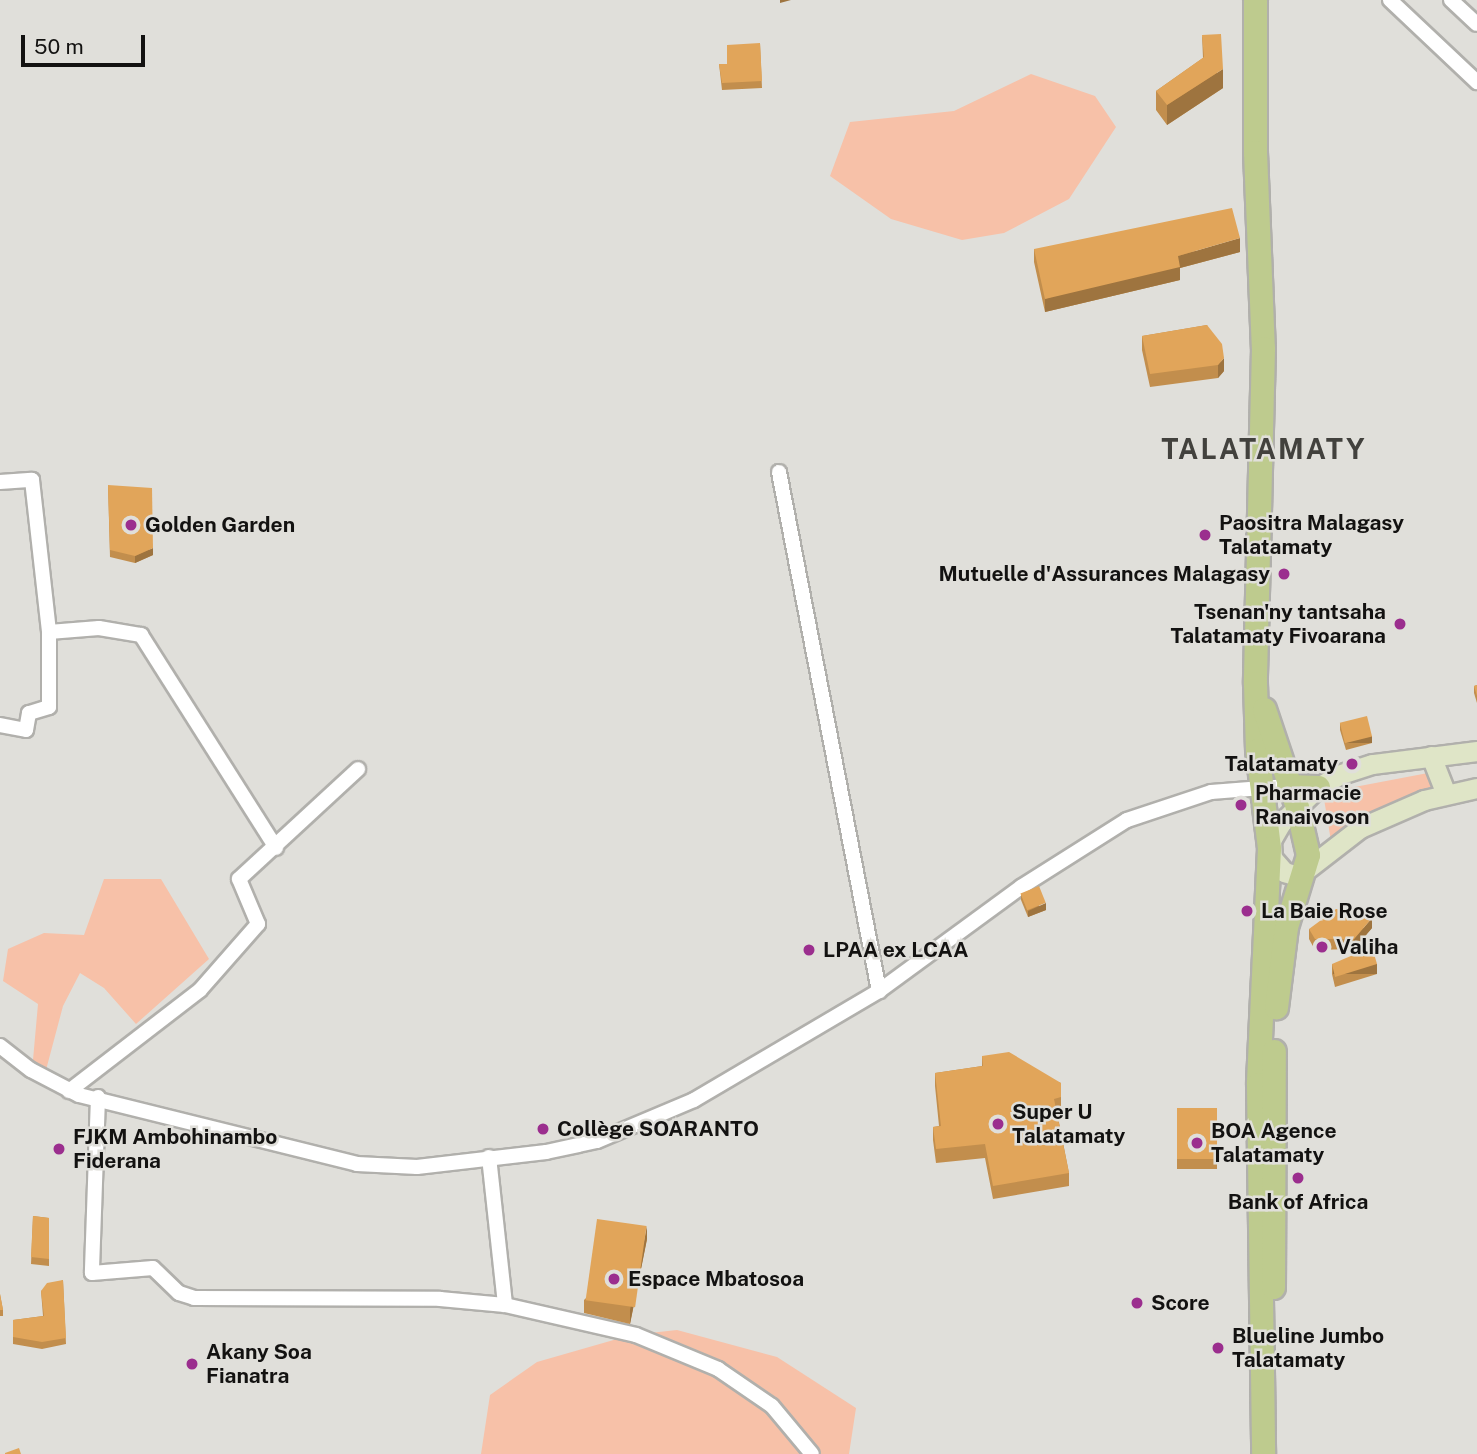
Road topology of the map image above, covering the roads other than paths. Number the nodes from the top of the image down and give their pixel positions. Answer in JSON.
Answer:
{"nodes":[{"id":1,"x":1255,"y":0,"type":"edge"},
{"id":2,"x":1390,"y":0,"type":"edge"},
{"id":3,"x":1451,"y":0,"type":"edge"},
{"id":4,"x":1477,"y":24,"type":"edge"},
{"id":5,"x":1477,"y":82,"type":"edge"},
{"id":6,"x":779,"y":472,"type":"dead end"},
{"id":7,"x":0,"y":482,"type":"edge"},
{"id":8,"x":49,"y":632,"type":"junction"},
{"id":9,"x":1255,"y":683,"type":"junction"},
{"id":10,"x":0,"y":725,"type":"edge"},
{"id":11,"x":1477,"y":751,"type":"edge"},
{"id":12,"x":1431,"y":756,"type":"junction"},
{"id":13,"x":358,"y":769,"type":"dead end"},
{"id":14,"x":1260,"y":787,"type":"junction"},
{"id":15,"x":1318,"y":787,"type":"joint"},
{"id":16,"x":1477,"y":788,"type":"edge"},
{"id":17,"x":1446,"y":794,"type":"junction"},
{"id":18,"x":1293,"y":796,"type":"junction"},
{"id":19,"x":276,"y":848,"type":"junction"},
{"id":20,"x":1269,"y":848,"type":"junction"},
{"id":21,"x":1305,"y":873,"type":"junction"},
{"id":22,"x":879,"y":991,"type":"junction"},
{"id":23,"x":0,"y":1046,"type":"edge"},
{"id":24,"x":69,"y":1091,"type":"junction"},
{"id":25,"x":97,"y":1097,"type":"junction"},
{"id":26,"x":489,"y":1157,"type":"junction"},
{"id":27,"x":505,"y":1305,"type":"junction"},
{"id":28,"x":1263,"y":1370,"type":"junction"},
{"id":29,"x":812,"y":1454,"type":"edge"},
{"id":30,"x":1263,"y":1454,"type":"edge"}],
"edges":[{"from":1,"to":9,"type":"main road"},
{"from":2,"to":5,"type":"street"},
{"from":3,"to":4,"type":"street"},
{"from":6,"to":22,"type":"street"},
{"from":7,"to":8,"type":"street"},
{"from":8,"to":10,"type":"street"},
{"from":8,"to":19,"type":"street"},
{"from":9,"to":14,"type":"main road"},
{"from":9,"to":18,"type":"main road"},
{"from":11,"to":12,"type":"main road"},
{"from":12,"to":15,"type":"main road"},
{"from":12,"to":17,"type":"main road"},
{"from":13,"to":19,"type":"street"},
{"from":14,"to":18,"type":"street"},
{"from":14,"to":20,"type":"main road"},
{"from":14,"to":22,"type":"street"},
{"from":15,"to":18,"type":"main road"},
{"from":16,"to":17,"type":"main road"},
{"from":17,"to":21,"type":"main road"},
{"from":18,"to":20,"type":"main road"},
{"from":18,"to":21,"type":"main road"},
{"from":19,"to":24,"type":"street"},
{"from":20,"to":21,"type":"main road"},
{"from":20,"to":28,"type":"main road"},
{"from":21,"to":28,"type":"main road"},
{"from":22,"to":26,"type":"street"},
{"from":23,"to":24,"type":"street"},
{"from":24,"to":25,"type":"street"},
{"from":25,"to":26,"type":"street"},
{"from":25,"to":27,"type":"street"},
{"from":26,"to":27,"type":"street"},
{"from":27,"to":29,"type":"street"},
{"from":28,"to":30,"type":"main road"}]}
